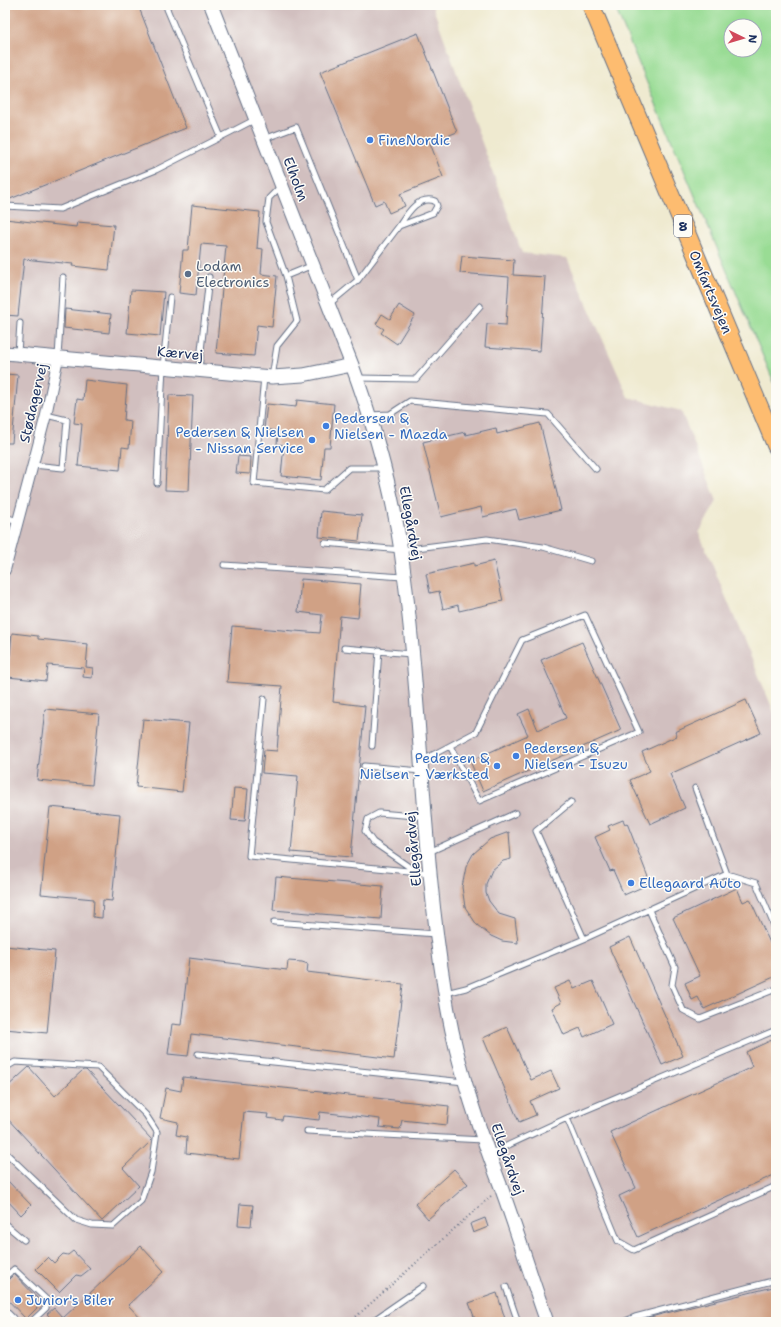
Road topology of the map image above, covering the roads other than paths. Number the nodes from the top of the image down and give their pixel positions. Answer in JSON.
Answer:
{"nodes":[{"id":1,"x":168,"y":5,"type":"edge"},
{"id":2,"x":211,"y":5,"type":"edge"},
{"id":3,"x":591,"y":5,"type":"edge"},
{"id":4,"x":256,"y":119,"type":"junction"},
{"id":5,"x":221,"y":137,"type":"junction"},
{"id":6,"x":264,"y":140,"type":"junction"},
{"id":7,"x":282,"y":186,"type":"junction"},
{"id":8,"x":5,"y":206,"type":"edge"},
{"id":9,"x":399,"y":226,"type":"junction"},
{"id":10,"x":313,"y":265,"type":"junction"},
{"id":11,"x":286,"y":276,"type":"junction"},
{"id":12,"x":63,"y":277,"type":"dead end"},
{"id":13,"x":209,"y":277,"type":"dead end"},
{"id":14,"x":358,"y":280,"type":"junction"},
{"id":15,"x":170,"y":297,"type":"dead end"},
{"id":16,"x":329,"y":305,"type":"junction"},
{"id":17,"x":480,"y":306,"type":"dead end"},
{"id":18,"x":20,"y":323,"type":"dead end"},
{"id":19,"x":12,"y":354,"type":"edge"},
{"id":20,"x":58,"y":358,"type":"junction"},
{"id":21,"x":352,"y":365,"type":"junction"},
{"id":22,"x":163,"y":367,"type":"junction"},
{"id":23,"x":199,"y":370,"type":"junction"},
{"id":24,"x":268,"y":376,"type":"junction"},
{"id":25,"x":357,"y":378,"type":"junction"},
{"id":26,"x":46,"y":415,"type":"junction"},
{"id":27,"x":369,"y":415,"type":"junction"},
{"id":28,"x":776,"y":446,"type":"edge"},
{"id":29,"x":33,"y":465,"type":"junction"},
{"id":30,"x":384,"y":468,"type":"junction"},
{"id":31,"x":596,"y":469,"type":"dead end"},
{"id":32,"x":157,"y":483,"type":"dead end"},
{"id":33,"x":5,"y":517,"type":"edge"},
{"id":34,"x":18,"y":521,"type":"junction"},
{"id":35,"x":325,"y":543,"type":"dead end"},
{"id":36,"x":8,"y":547,"type":"edge"},
{"id":37,"x":401,"y":550,"type":"junction"},
{"id":38,"x":591,"y":561,"type":"dead end"},
{"id":39,"x":224,"y":565,"type":"dead end"},
{"id":40,"x":5,"y":570,"type":"edge"},
{"id":41,"x":404,"y":578,"type":"junction"},
{"id":42,"x":344,"y":648,"type":"dead end"},
{"id":43,"x":379,"y":650,"type":"junction"},
{"id":44,"x":412,"y":654,"type":"junction"},
{"id":45,"x":264,"y":699,"type":"dead end"},
{"id":46,"x":372,"y":746,"type":"dead end"},
{"id":47,"x":450,"y":746,"type":"junction"},
{"id":48,"x":364,"y":766,"type":"dead end"},
{"id":49,"x":422,"y":766,"type":"junction"},
{"id":50,"x":695,"y":788,"type":"dead end"},
{"id":51,"x":570,"y":802,"type":"dead end"},
{"id":52,"x":516,"y":814,"type":"dead end"},
{"id":53,"x":427,"y":818,"type":"junction"},
{"id":54,"x":430,"y":852,"type":"junction"},
{"id":55,"x":416,"y":871,"type":"junction"},
{"id":56,"x":431,"y":873,"type":"junction"},
{"id":57,"x":727,"y":874,"type":"junction"},
{"id":58,"x":649,"y":910,"type":"junction"},
{"id":59,"x":274,"y":922,"type":"dead end"},
{"id":60,"x":776,"y":930,"type":"edge"},
{"id":61,"x":437,"y":934,"type":"junction"},
{"id":62,"x":584,"y":939,"type":"junction"},
{"id":63,"x":776,"y":989,"type":"edge"},
{"id":64,"x":445,"y":993,"type":"junction"},
{"id":65,"x":776,"y":1030,"type":"edge"},
{"id":66,"x":198,"y":1054,"type":"dead end"},
{"id":67,"x":5,"y":1068,"type":"edge"},
{"id":68,"x":465,"y":1082,"type":"junction"},
{"id":69,"x":567,"y":1118,"type":"junction"},
{"id":70,"x":307,"y":1130,"type":"dead end"},
{"id":71,"x":484,"y":1140,"type":"junction"},
{"id":72,"x":5,"y":1152,"type":"edge"},
{"id":73,"x":488,"y":1155,"type":"junction"},
{"id":74,"x":776,"y":1186,"type":"edge"},
{"id":75,"x":5,"y":1224,"type":"edge"},
{"id":76,"x":24,"y":1240,"type":"dead end"},
{"id":77,"x":5,"y":1277,"type":"edge"},
{"id":78,"x":776,"y":1280,"type":"edge"},
{"id":79,"x":424,"y":1286,"type":"dead end"},
{"id":80,"x":506,"y":1287,"type":"dead end"},
{"id":81,"x":5,"y":1310,"type":"edge"},
{"id":82,"x":544,"y":1321,"type":"edge"},
{"id":83,"x":630,"y":1321,"type":"edge"},
{"id":84,"x":17,"y":1322,"type":"edge"},
{"id":85,"x":31,"y":1322,"type":"edge"},
{"id":86,"x":371,"y":1322,"type":"edge"},
{"id":87,"x":518,"y":1322,"type":"edge"},
{"id":88,"x":623,"y":1322,"type":"edge"}],
"edges":[{"from":1,"to":5,"type":"lane"},
{"from":2,"to":4,"type":"street","name":"Elholm"},
{"from":3,"to":28,"type":"highway","name":"Omfartsvejen","number":"8"},
{"from":4,"to":5,"type":"lane"},
{"from":4,"to":6,"type":"street","name":"Elholm"},
{"from":5,"to":8,"type":"lane"},
{"from":6,"to":7,"type":"street","name":"Elholm"},
{"from":6,"to":14,"type":"lane"},
{"from":7,"to":10,"type":"street","name":"Elholm"},
{"from":7,"to":11,"type":"lane"},
{"from":9,"to":9,"type":"lane"},
{"from":9,"to":14,"type":"lane"},
{"from":10,"to":11,"type":"lane"},
{"from":10,"to":16,"type":"street","name":"Elholm"},
{"from":11,"to":24,"type":"lane"},
{"from":12,"to":20,"type":"lane"},
{"from":13,"to":23,"type":"lane"},
{"from":14,"to":16,"type":"lane"},
{"from":15,"to":22,"type":"lane"},
{"from":16,"to":21,"type":"street","name":"Elholm"},
{"from":17,"to":25,"type":"lane"},
{"from":18,"to":19,"type":"lane"},
{"from":19,"to":20,"type":"street","name":"Kærvej"},
{"from":20,"to":22,"type":"street","name":"Kærvej"},
{"from":20,"to":26,"type":"street","name":"Stødagervej"},
{"from":21,"to":24,"type":"street","name":"Kærvej"},
{"from":21,"to":25,"type":"street","name":"Ellegårdvej"},
{"from":22,"to":23,"type":"street","name":"Kærvej"},
{"from":22,"to":32,"type":"lane"},
{"from":23,"to":24,"type":"street","name":"Kærvej"},
{"from":24,"to":30,"type":"lane"},
{"from":25,"to":27,"type":"street","name":"Ellegårdvej"},
{"from":26,"to":29,"type":"street","name":"Stødagervej"},
{"from":26,"to":29,"type":"lane"},
{"from":27,"to":30,"type":"street","name":"Ellegårdvej"},
{"from":27,"to":31,"type":"lane"},
{"from":29,"to":34,"type":"street","name":"Stødagervej"},
{"from":30,"to":37,"type":"street","name":"Ellegårdvej"},
{"from":33,"to":34,"type":"lane"},
{"from":34,"to":36,"type":"street","name":"Stødagervej"},
{"from":35,"to":37,"type":"lane"},
{"from":36,"to":40,"type":"street","name":"Stødagervej"},
{"from":37,"to":38,"type":"lane"},
{"from":37,"to":41,"type":"street","name":"Ellegårdvej"},
{"from":39,"to":41,"type":"lane"},
{"from":41,"to":44,"type":"street","name":"Ellegårdvej"},
{"from":42,"to":43,"type":"lane"},
{"from":43,"to":44,"type":"lane"},
{"from":43,"to":46,"type":"lane"},
{"from":44,"to":49,"type":"street","name":"Ellegårdvej"},
{"from":45,"to":55,"type":"lane"},
{"from":47,"to":47,"type":"lane"},
{"from":47,"to":49,"type":"lane"},
{"from":48,"to":49,"type":"lane"},
{"from":49,"to":53,"type":"street","name":"Ellegårdvej"},
{"from":50,"to":57,"type":"lane"},
{"from":51,"to":62,"type":"lane"},
{"from":52,"to":54,"type":"lane"},
{"from":53,"to":54,"type":"street","name":"Ellegårdvej"},
{"from":53,"to":55,"type":"lane"},
{"from":54,"to":56,"type":"street","name":"Ellegårdvej"},
{"from":55,"to":56,"type":"lane"},
{"from":56,"to":61,"type":"street","name":"Ellegårdvej"},
{"from":57,"to":58,"type":"lane"},
{"from":57,"to":60,"type":"lane"},
{"from":58,"to":62,"type":"lane"},
{"from":58,"to":63,"type":"lane"},
{"from":59,"to":61,"type":"lane"},
{"from":61,"to":64,"type":"street","name":"Ellegårdvej"},
{"from":62,"to":64,"type":"lane"},
{"from":64,"to":68,"type":"street","name":"Ellegårdvej"},
{"from":65,"to":69,"type":"lane"},
{"from":66,"to":68,"type":"lane"},
{"from":67,"to":72,"type":"lane"},
{"from":68,"to":71,"type":"street","name":"Ellegårdvej"},
{"from":69,"to":73,"type":"lane"},
{"from":69,"to":74,"type":"lane"},
{"from":70,"to":71,"type":"lane"},
{"from":71,"to":73,"type":"street","name":"Ellegårdvej"},
{"from":73,"to":82,"type":"street","name":"Ellegårdvej"},
{"from":75,"to":76,"type":"lane"},
{"from":77,"to":85,"type":"lane"},
{"from":78,"to":83,"type":"lane"},
{"from":79,"to":86,"type":"lane"},
{"from":80,"to":87,"type":"lane"},
{"from":81,"to":84,"type":"lane"},
{"from":83,"to":88,"type":"lane"}]}
